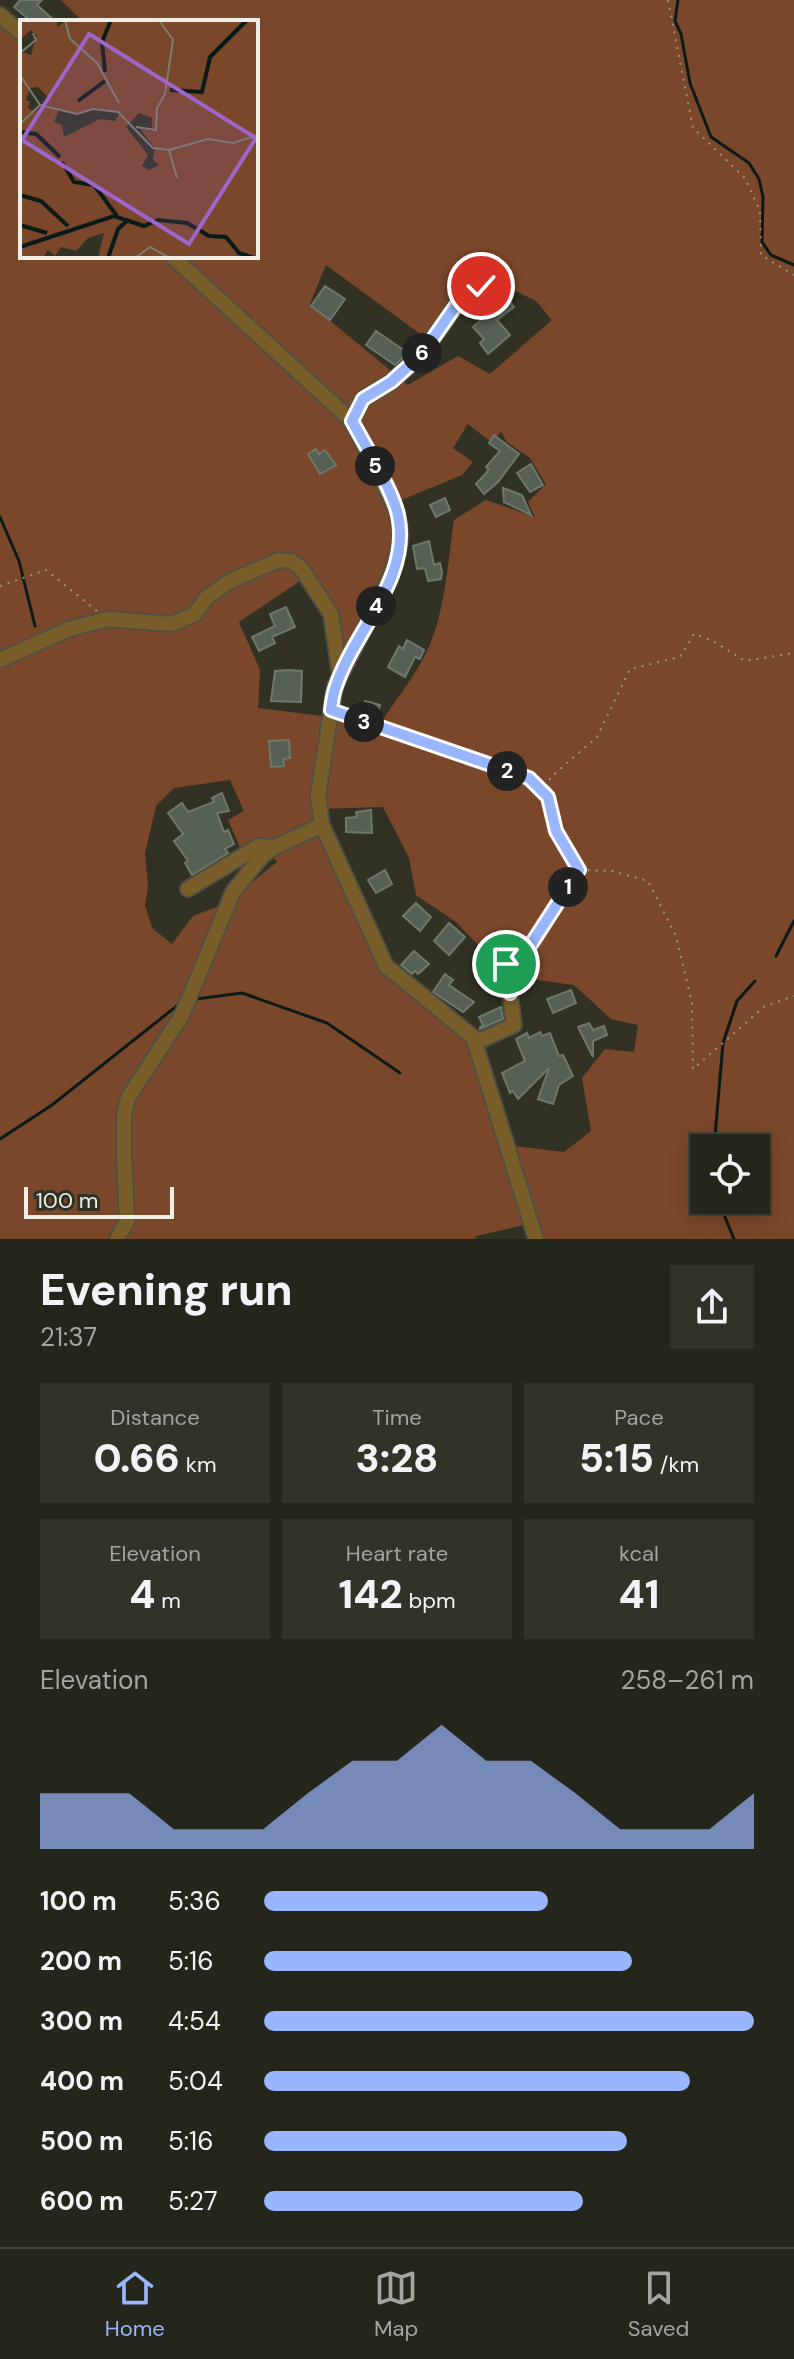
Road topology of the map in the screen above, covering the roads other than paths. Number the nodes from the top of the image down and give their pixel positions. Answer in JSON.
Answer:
{"nodes":[{"id":1,"x":0,"y":15,"type":"edge"},
{"id":2,"x":20,"y":32,"type":"edge"},
{"id":3,"x":174,"y":258,"type":"edge"},
{"id":4,"x":481,"y":286,"type":"dead end"},
{"id":5,"x":352,"y":421,"type":"junction"},
{"id":6,"x":335,"y":632,"type":"junction"},
{"id":7,"x":352,"y":653,"type":"junction"},
{"id":8,"x":0,"y":660,"type":"edge"},
{"id":9,"x":340,"y":676,"type":"junction"},
{"id":10,"x":322,"y":825,"type":"junction"},
{"id":11,"x":275,"y":847,"type":"junction"},
{"id":12,"x":188,"y":889,"type":"dead end"},
{"id":13,"x":506,"y":964,"type":"dead end"},
{"id":14,"x":475,"y":1043,"type":"junction"},
{"id":15,"x":117,"y":1239,"type":"edge"},
{"id":16,"x":536,"y":1239,"type":"edge"}],
"edges":[{"from":1,"to":2,"type":"street"},
{"from":3,"to":5,"type":"street"},
{"from":4,"to":5,"type":"street"},
{"from":5,"to":7,"type":"street"},
{"from":6,"to":7,"type":"street"},
{"from":6,"to":8,"type":"street"},
{"from":6,"to":9,"type":"street"},
{"from":7,"to":9,"type":"street"},
{"from":9,"to":10,"type":"street"},
{"from":10,"to":11,"type":"street"},
{"from":10,"to":14,"type":"street"},
{"from":11,"to":12,"type":"street"},
{"from":11,"to":15,"type":"street"},
{"from":13,"to":14,"type":"street"},
{"from":14,"to":16,"type":"street"}]}
